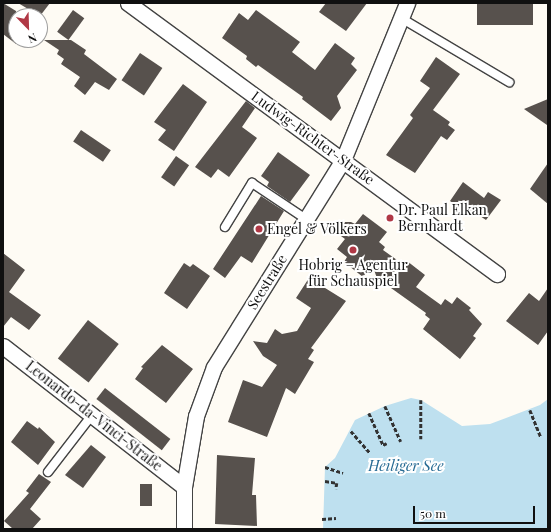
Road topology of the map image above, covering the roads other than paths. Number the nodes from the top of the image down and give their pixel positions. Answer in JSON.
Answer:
{"nodes":[{"id":1,"x":128,"y":3,"type":"edge"},
{"id":2,"x":407,"y":3,"type":"edge"},
{"id":3,"x":401,"y":18,"type":"junction"},
{"id":4,"x":509,"y":82,"type":"dead end"},
{"id":5,"x":343,"y":160,"type":"junction"},
{"id":6,"x":306,"y":219,"type":"junction"},
{"id":7,"x":225,"y":227,"type":"dead end"},
{"id":8,"x":497,"y":274,"type":"dead end"},
{"id":9,"x":3,"y":346,"type":"edge"},
{"id":10,"x":92,"y":415,"type":"junction"},
{"id":11,"x":48,"y":472,"type":"dead end"},
{"id":12,"x":184,"y":487,"type":"junction"},
{"id":13,"x":184,"y":529,"type":"edge"}],
"edges":[{"from":1,"to":5,"type":"street","name":"Ludwig-Richter-Straße"},
{"from":2,"to":3,"type":"street","name":"Seestraße"},
{"from":3,"to":4,"type":"lane"},
{"from":3,"to":5,"type":"street","name":"Seestraße"},
{"from":5,"to":6,"type":"street","name":"Seestraße"},
{"from":5,"to":8,"type":"street","name":"Ludwig-Richter-Straße"},
{"from":6,"to":7,"type":"lane"},
{"from":6,"to":12,"type":"street","name":"Seestraße"},
{"from":9,"to":10,"type":"street","name":"Leonardo-da-Vinci-Straße"},
{"from":10,"to":11,"type":"lane"},
{"from":10,"to":12,"type":"street","name":"Leonardo-da-Vinci-Straße"},
{"from":12,"to":13,"type":"street","name":"Seestraße"}]}
